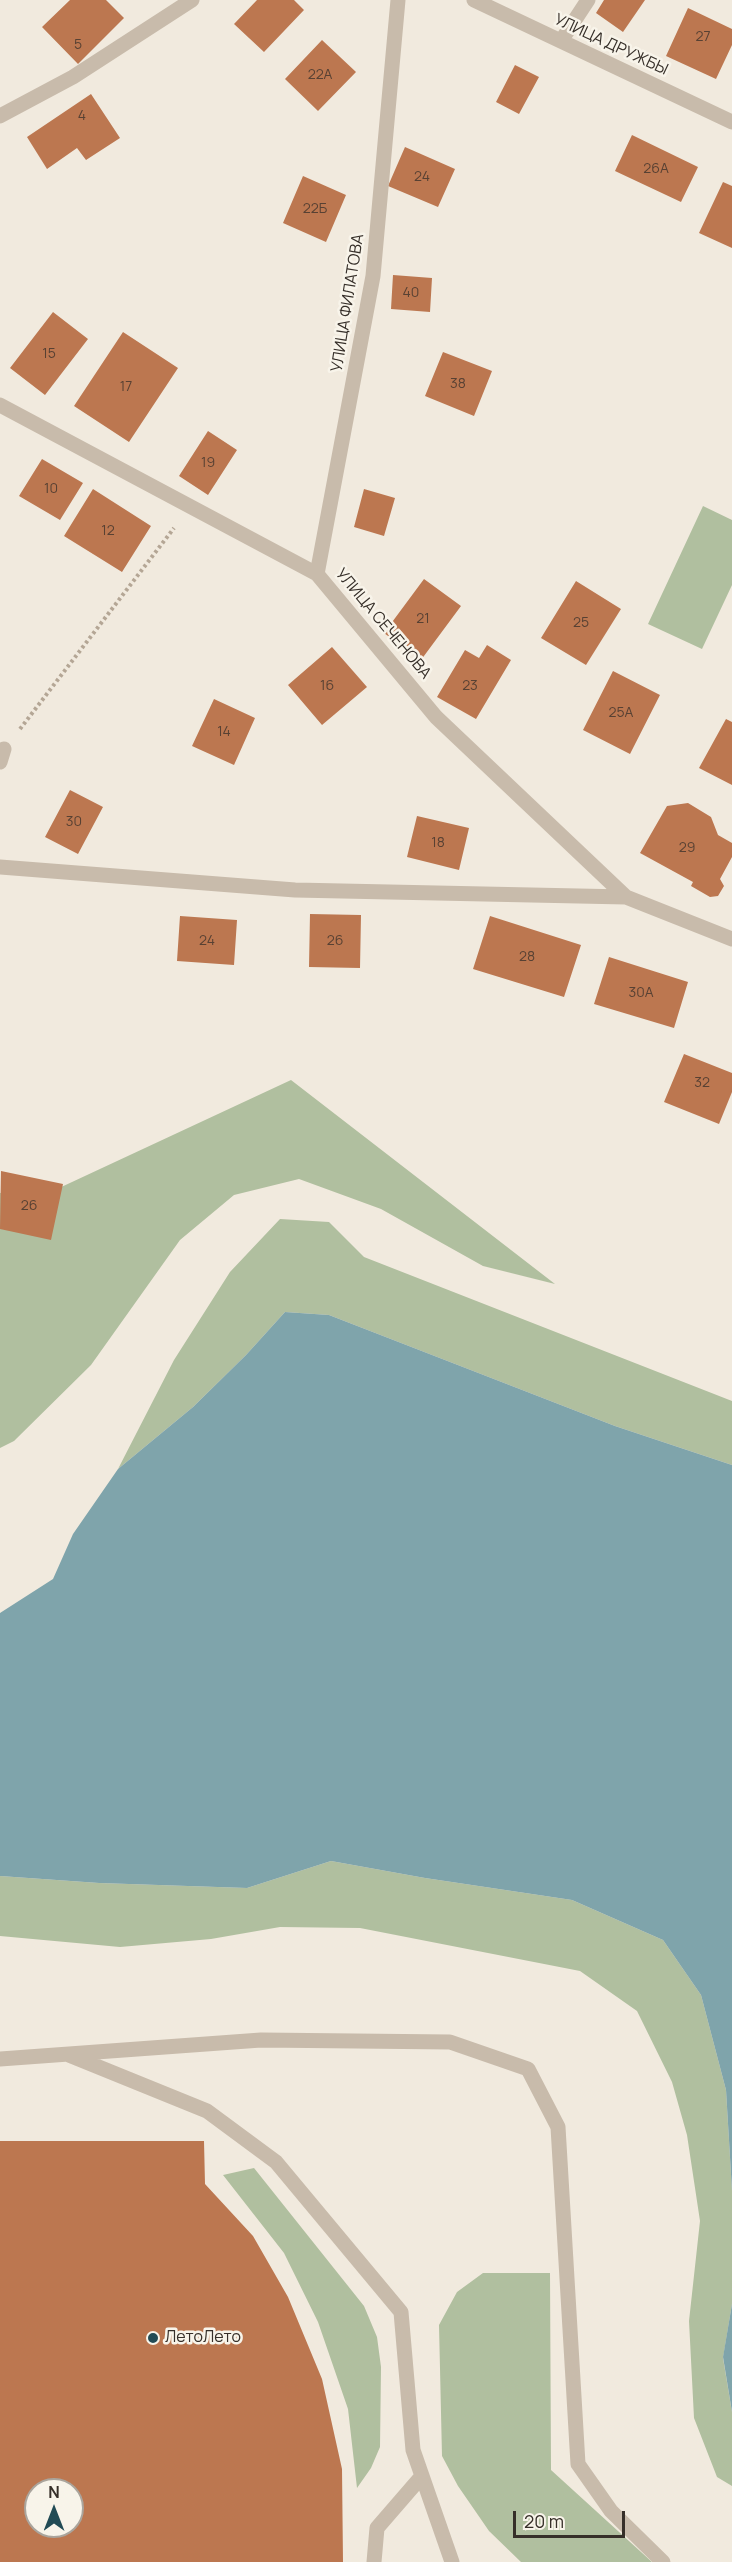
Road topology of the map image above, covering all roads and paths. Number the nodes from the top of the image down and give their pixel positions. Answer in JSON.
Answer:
{"nodes":[{"id":1,"x":192,"y":0,"type":"edge"},
{"id":2,"x":398,"y":0,"type":"edge"},
{"id":3,"x":474,"y":0,"type":"edge"},
{"id":4,"x":588,"y":0,"type":"edge"},
{"id":5,"x":561,"y":41,"type":"junction"},
{"id":6,"x":0,"y":116,"type":"edge"},
{"id":7,"x":732,"y":122,"type":"edge"},
{"id":8,"x":0,"y":405,"type":"edge"},
{"id":9,"x":191,"y":506,"type":"junction"},
{"id":10,"x":317,"y":574,"type":"junction"},
{"id":11,"x":2,"y":756,"type":"edge"},
{"id":12,"x":0,"y":867,"type":"edge"},
{"id":13,"x":626,"y":897,"type":"junction"},
{"id":14,"x":732,"y":939,"type":"edge"},
{"id":15,"x":66,"y":2054,"type":"junction"},
{"id":16,"x":0,"y":2059,"type":"edge"},
{"id":17,"x":422,"y":2476,"type":"junction"},
{"id":18,"x":374,"y":2562,"type":"edge"},
{"id":19,"x":452,"y":2562,"type":"edge"},
{"id":20,"x":663,"y":2562,"type":"edge"}],
"edges":[{"from":1,"to":6,"type":"street"},
{"from":2,"to":10,"type":"street","name":"УЛИЦА ФИЛАТОВА"},
{"from":3,"to":5,"type":"street","name":"УЛИЦА ДРУЖБЫ"},
{"from":4,"to":5,"type":"street"},
{"from":5,"to":7,"type":"street","name":"УЛИЦА ДРУЖБЫ"},
{"from":8,"to":9,"type":"street","name":"УЛИЦА СЕЧЕНОВА"},
{"from":9,"to":10,"type":"street","name":"УЛИЦА СЕЧЕНОВА"},
{"from":9,"to":11,"type":"path"},
{"from":10,"to":13,"type":"street","name":"УЛИЦА СЕЧЕНОВА"},
{"from":12,"to":13,"type":"street","name":"УЛИЦА СЕЧЕНОВА"},
{"from":13,"to":14,"type":"street","name":"УЛИЦА СЕЧЕНОВА"},
{"from":15,"to":16,"type":"street"},
{"from":15,"to":17,"type":"street"},
{"from":15,"to":20,"type":"street"},
{"from":17,"to":18,"type":"street"},
{"from":17,"to":19,"type":"street"}]}
